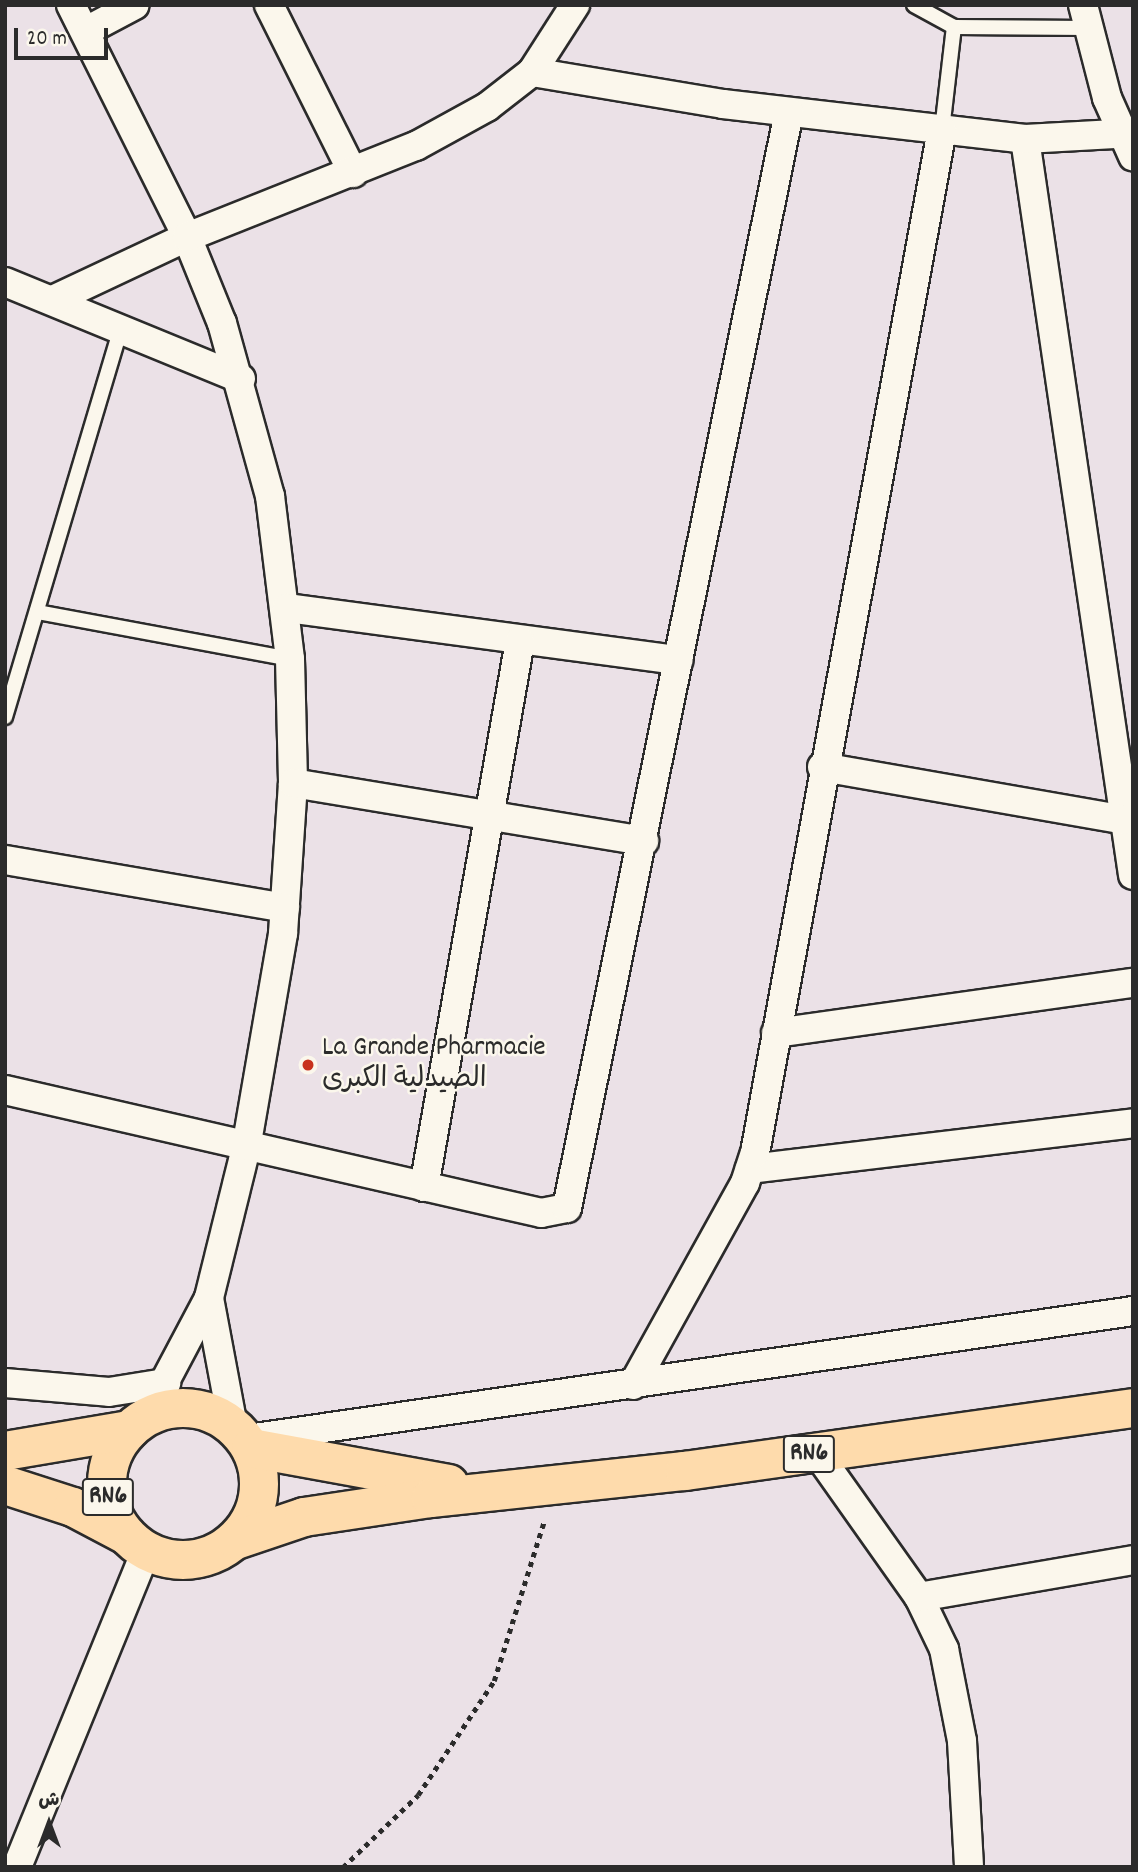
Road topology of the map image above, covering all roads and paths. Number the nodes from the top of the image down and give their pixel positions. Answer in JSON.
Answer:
{"nodes":[{"id":1,"x":71,"y":5,"type":"edge"},
{"id":2,"x":135,"y":5,"type":"edge"},
{"id":3,"x":269,"y":5,"type":"edge"},
{"id":4,"x":575,"y":5,"type":"edge"},
{"id":5,"x":914,"y":5,"type":"edge"},
{"id":6,"x":1085,"y":17,"type":"edge"},
{"id":7,"x":954,"y":27,"type":"junction"},
{"id":8,"x":86,"y":32,"type":"junction"},
{"id":9,"x":532,"y":72,"type":"junction"},
{"id":10,"x":789,"y":112,"type":"junction"},
{"id":11,"x":942,"y":130,"type":"junction"},
{"id":12,"x":1025,"y":139,"type":"junction"},
{"id":13,"x":1129,"y":142,"type":"edge"},
{"id":14,"x":353,"y":173,"type":"junction"},
{"id":15,"x":187,"y":237,"type":"junction"},
{"id":16,"x":5,"y":282,"type":"edge"},
{"id":17,"x":55,"y":299,"type":"junction"},
{"id":18,"x":121,"y":328,"type":"junction"},
{"id":19,"x":241,"y":379,"type":"junction"},
{"id":20,"x":287,"y":608,"type":"junction"},
{"id":21,"x":37,"y":612,"type":"junction"},
{"id":22,"x":520,"y":641,"type":"junction"},
{"id":23,"x":290,"y":659,"type":"junction"},
{"id":24,"x":679,"y":660,"type":"junction"},
{"id":25,"x":5,"y":717,"type":"edge"},
{"id":26,"x":821,"y":766,"type":"junction"},
{"id":27,"x":293,"y":783,"type":"junction"},
{"id":28,"x":486,"y":811,"type":"junction"},
{"id":29,"x":1129,"y":818,"type":"edge"},
{"id":30,"x":644,"y":841,"type":"junction"},
{"id":31,"x":5,"y":860,"type":"edge"},
{"id":32,"x":1133,"y":875,"type":"edge"},
{"id":33,"x":285,"y":908,"type":"junction"},
{"id":34,"x":1133,"y":983,"type":"edge"},
{"id":35,"x":776,"y":1032,"type":"junction"},
{"id":36,"x":5,"y":1090,"type":"edge"},
{"id":37,"x":1133,"y":1123,"type":"edge"},
{"id":38,"x":246,"y":1148,"type":"junction"},
{"id":39,"x":750,"y":1170,"type":"junction"},
{"id":40,"x":424,"y":1187,"type":"junction"},
{"id":41,"x":209,"y":1298,"type":"junction"},
{"id":42,"x":1133,"y":1311,"type":"edge"},
{"id":43,"x":166,"y":1382,"type":"junction"},
{"id":44,"x":5,"y":1383,"type":"edge"},
{"id":45,"x":633,"y":1385,"type":"junction"},
{"id":46,"x":1133,"y":1408,"type":"edge"},
{"id":47,"x":137,"y":1424,"type":"junction"},
{"id":48,"x":243,"y":1438,"type":"junction"},
{"id":49,"x":5,"y":1451,"type":"edge"},
{"id":50,"x":817,"y":1453,"type":"junction"},
{"id":51,"x":556,"y":1484,"type":"junction"},
{"id":52,"x":5,"y":1485,"type":"edge"},
{"id":53,"x":485,"y":1490,"type":"junction"},
{"id":54,"x":236,"y":1540,"type":"junction"},
{"id":55,"x":136,"y":1543,"type":"junction"},
{"id":56,"x":1133,"y":1560,"type":"edge"},
{"id":57,"x":919,"y":1597,"type":"junction"},
{"id":58,"x":17,"y":1867,"type":"edge"},
{"id":59,"x":343,"y":1867,"type":"edge"},
{"id":60,"x":969,"y":1867,"type":"edge"}],
"edges":[{"from":1,"to":8,"type":"street"},
{"from":2,"to":8,"type":"street"},
{"from":3,"to":14,"type":"street"},
{"from":4,"to":9,"type":"street"},
{"from":5,"to":7,"type":"lane"},
{"from":6,"to":7,"type":"lane"},
{"from":6,"to":13,"type":"street"},
{"from":7,"to":11,"type":"lane"},
{"from":8,"to":15,"type":"street"},
{"from":9,"to":10,"type":"street"},
{"from":9,"to":14,"type":"street"},
{"from":10,"to":11,"type":"street"},
{"from":10,"to":24,"type":"street"},
{"from":11,"to":12,"type":"street"},
{"from":11,"to":26,"type":"street"},
{"from":12,"to":13,"type":"street"},
{"from":12,"to":29,"type":"street"},
{"from":14,"to":15,"type":"street"},
{"from":15,"to":17,"type":"street"},
{"from":15,"to":19,"type":"street"},
{"from":16,"to":17,"type":"street"},
{"from":17,"to":18,"type":"street"},
{"from":18,"to":19,"type":"street"},
{"from":18,"to":21,"type":"lane"},
{"from":19,"to":20,"type":"street"},
{"from":20,"to":22,"type":"street"},
{"from":20,"to":23,"type":"street"},
{"from":21,"to":23,"type":"lane"},
{"from":21,"to":25,"type":"lane"},
{"from":22,"to":24,"type":"street"},
{"from":22,"to":28,"type":"street"},
{"from":23,"to":27,"type":"street"},
{"from":24,"to":30,"type":"street"},
{"from":26,"to":29,"type":"street"},
{"from":26,"to":35,"type":"street"},
{"from":27,"to":28,"type":"street"},
{"from":27,"to":33,"type":"street"},
{"from":28,"to":30,"type":"street"},
{"from":28,"to":40,"type":"street"},
{"from":29,"to":32,"type":"street"},
{"from":30,"to":40,"type":"street"},
{"from":31,"to":33,"type":"street"},
{"from":33,"to":38,"type":"street"},
{"from":34,"to":35,"type":"street"},
{"from":35,"to":39,"type":"street"},
{"from":36,"to":38,"type":"street"},
{"from":37,"to":39,"type":"street"},
{"from":38,"to":40,"type":"street"},
{"from":38,"to":41,"type":"street"},
{"from":39,"to":45,"type":"street"},
{"from":41,"to":43,"type":"street"},
{"from":41,"to":48,"type":"street"},
{"from":42,"to":45,"type":"street"},
{"from":43,"to":44,"type":"street"},
{"from":43,"to":47,"type":"street"},
{"from":45,"to":48,"type":"street"},
{"from":46,"to":50,"type":"main road","number":"RN6"},
{"from":47,"to":48,"type":"main road","number":"RN6"},
{"from":47,"to":49,"type":"main road","number":"RN6"},
{"from":47,"to":55,"type":"main road","number":"RN6"},
{"from":48,"to":53,"type":"main road","number":"RN6"},
{"from":48,"to":54,"type":"main road"},
{"from":50,"to":51,"type":"main road","number":"RN6"},
{"from":50,"to":57,"type":"street"},
{"from":51,"to":53,"type":"main road","number":"RN6"},
{"from":51,"to":59,"type":"path"},
{"from":52,"to":55,"type":"main road","number":"RN6"},
{"from":53,"to":54,"type":"main road","number":"RN6"},
{"from":54,"to":55,"type":"main road","number":"RN6"},
{"from":55,"to":58,"type":"street"},
{"from":56,"to":57,"type":"street"},
{"from":57,"to":60,"type":"street"}]}
